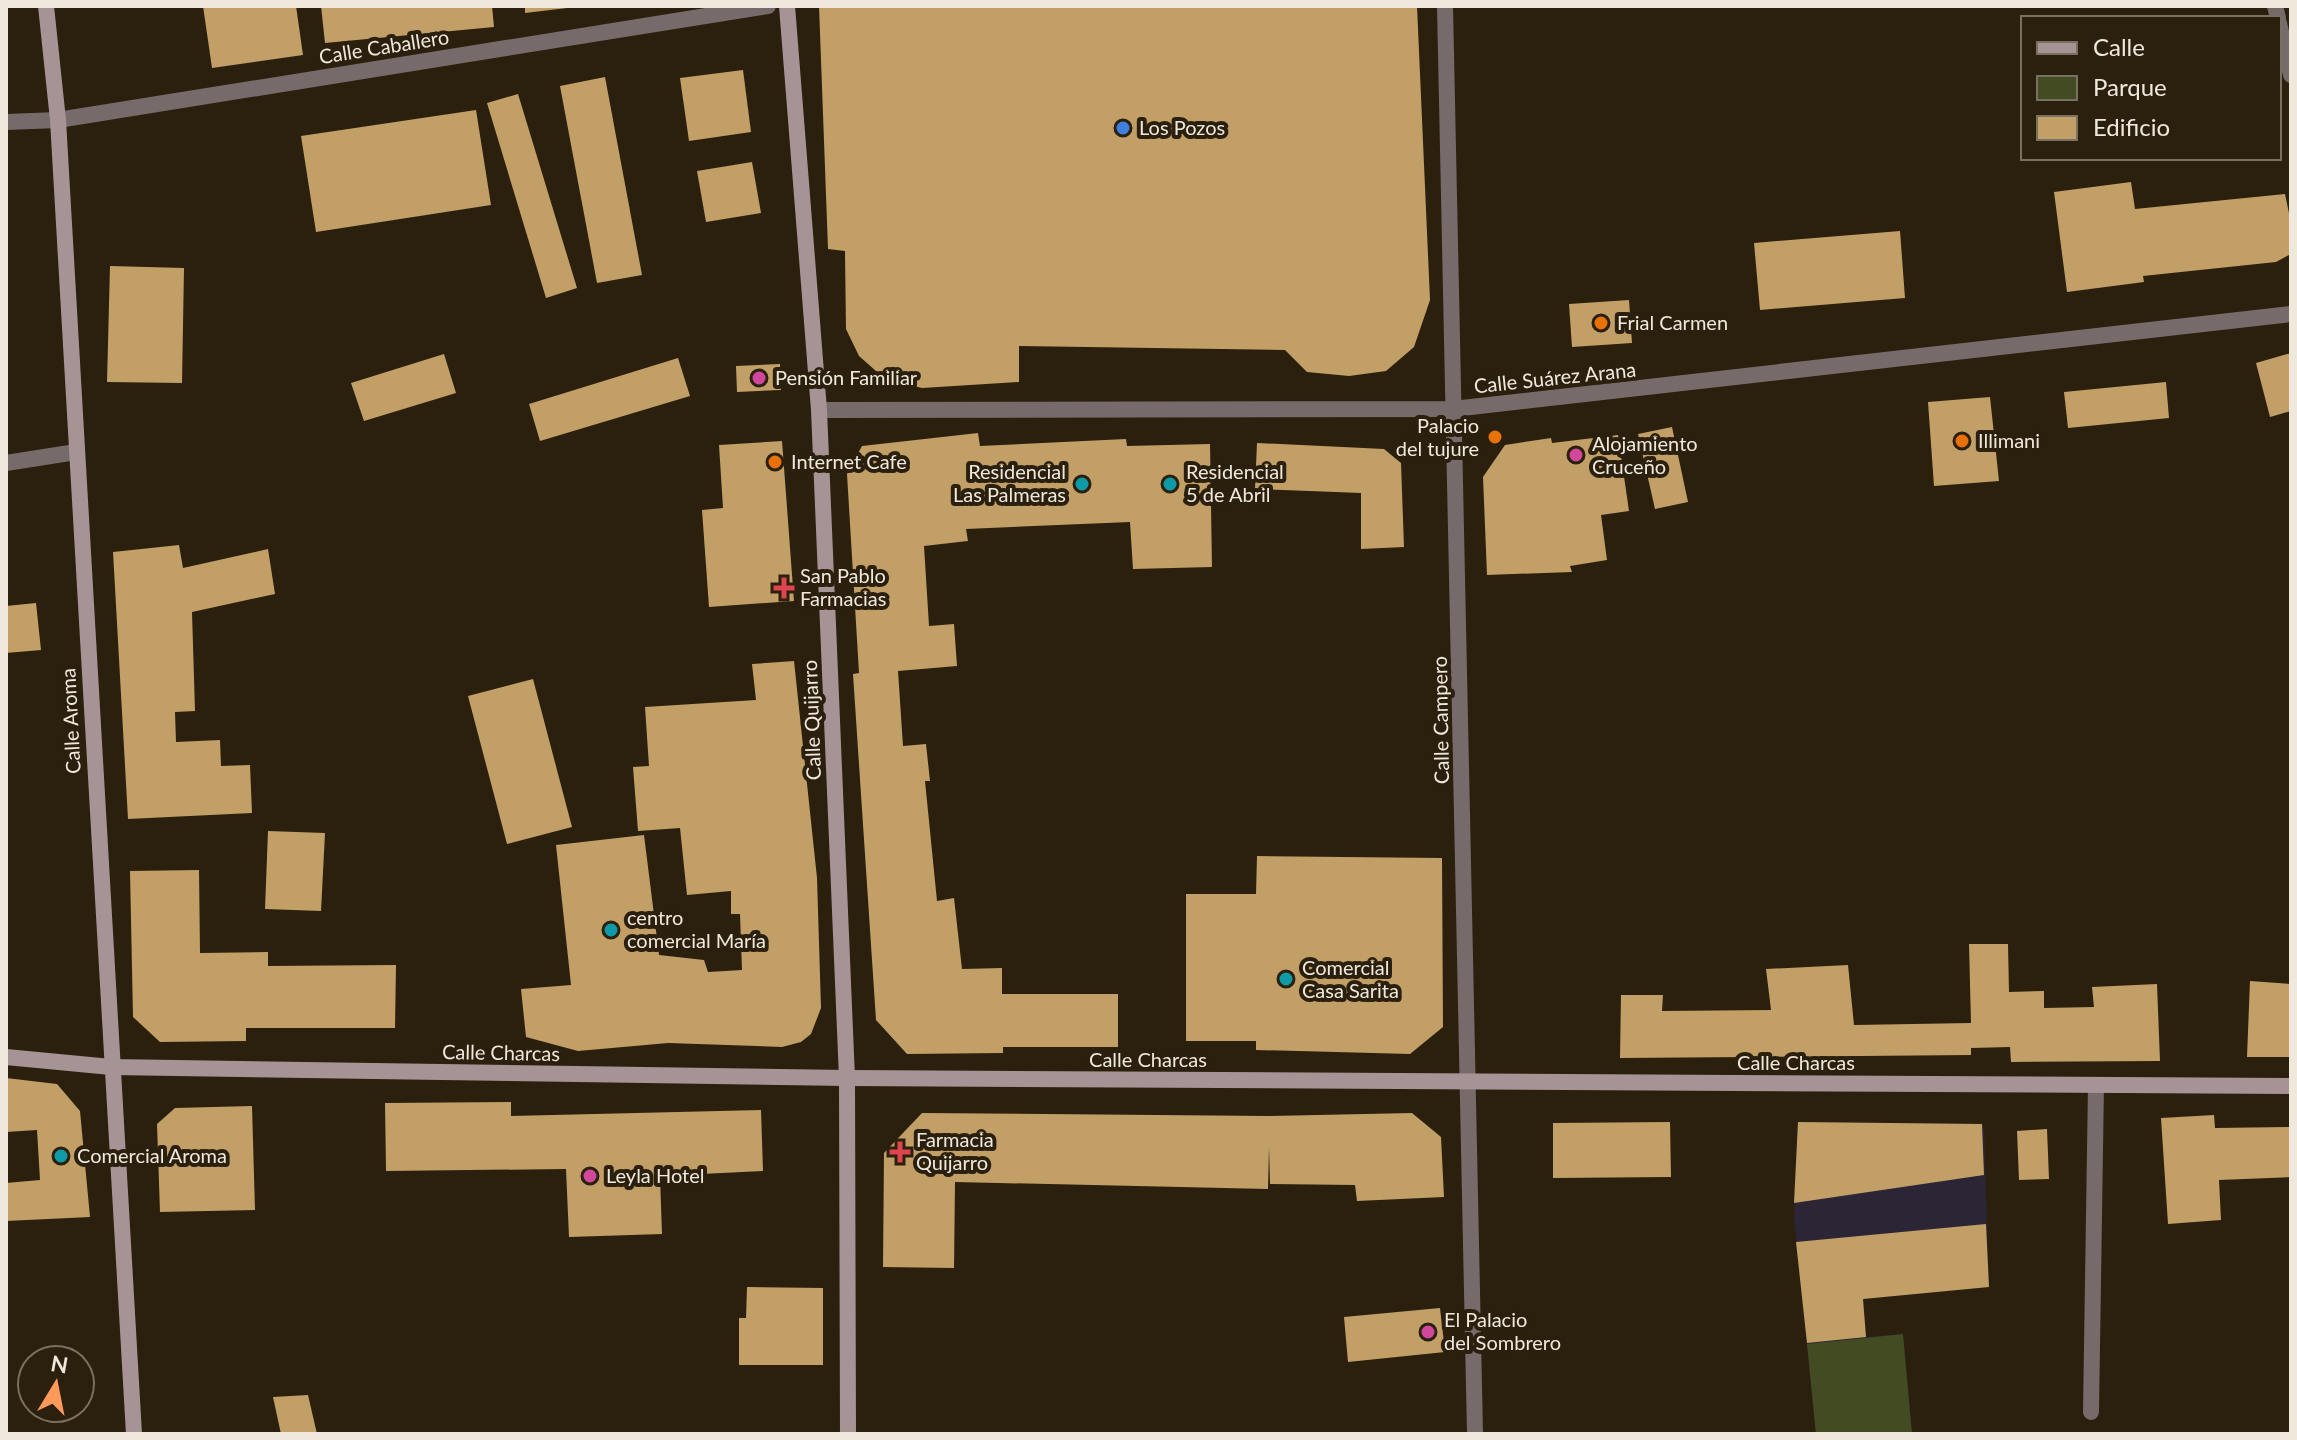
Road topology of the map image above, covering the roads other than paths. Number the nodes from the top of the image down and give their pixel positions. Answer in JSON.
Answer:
{"nodes":[{"id":1,"x":46,"y":6,"type":"edge"},
{"id":2,"x":768,"y":6,"type":"edge"},
{"id":3,"x":787,"y":6,"type":"edge"},
{"id":4,"x":1445,"y":6,"type":"edge"},
{"id":5,"x":2281,"y":33,"type":"edge"},
{"id":6,"x":2291,"y":75,"type":"edge"},
{"id":7,"x":58,"y":120,"type":"junction"},
{"id":8,"x":6,"y":122,"type":"edge"},
{"id":9,"x":2291,"y":314,"type":"edge"},
{"id":10,"x":1453,"y":409,"type":"junction"},
{"id":11,"x":819,"y":410,"type":"junction"},
{"id":12,"x":76,"y":452,"type":"junction"},
{"id":13,"x":6,"y":463,"type":"edge"},
{"id":14,"x":6,"y":1057,"type":"edge"},
{"id":15,"x":111,"y":1067,"type":"junction"},
{"id":16,"x":847,"y":1078,"type":"junction"},
{"id":17,"x":1470,"y":1082,"type":"junction"},
{"id":18,"x":2096,"y":1085,"type":"junction"},
{"id":19,"x":2291,"y":1086,"type":"edge"},
{"id":20,"x":2091,"y":1412,"type":"dead end"},
{"id":21,"x":134,"y":1434,"type":"edge"},
{"id":22,"x":848,"y":1434,"type":"edge"},
{"id":23,"x":1475,"y":1434,"type":"edge"}],
"edges":[{"from":1,"to":7,"type":"street","name":"Calle Aroma"},
{"from":2,"to":7,"type":"street","name":"Calle Caballero"},
{"from":3,"to":11,"type":"street","name":"Calle Quijarro"},
{"from":4,"to":10,"type":"street","name":"Calle Campero"},
{"from":5,"to":6,"type":"street"},
{"from":7,"to":8,"type":"street","name":"Calle Caballero"},
{"from":7,"to":12,"type":"street","name":"Calle Aroma"},
{"from":9,"to":10,"type":"street","name":"Calle Suárez Arana"},
{"from":10,"to":11,"type":"street","name":"Calle Suárez Arana"},
{"from":10,"to":17,"type":"street","name":"Calle Campero"},
{"from":11,"to":16,"type":"street","name":"Calle Quijarro"},
{"from":12,"to":13,"type":"street"},
{"from":12,"to":15,"type":"street","name":"Calle Aroma"},
{"from":14,"to":15,"type":"street","name":"Calle Charcas"},
{"from":15,"to":16,"type":"street","name":"Calle Charcas"},
{"from":15,"to":21,"type":"street","name":"Calle Aroma"},
{"from":16,"to":17,"type":"street","name":"Calle Charcas"},
{"from":16,"to":22,"type":"street","name":"Calle Quijarro"},
{"from":17,"to":18,"type":"street","name":"Calle Charcas"},
{"from":17,"to":23,"type":"street","name":"Calle Campero"},
{"from":18,"to":19,"type":"street","name":"Calle Charcas"},
{"from":18,"to":20,"type":"street"}]}
